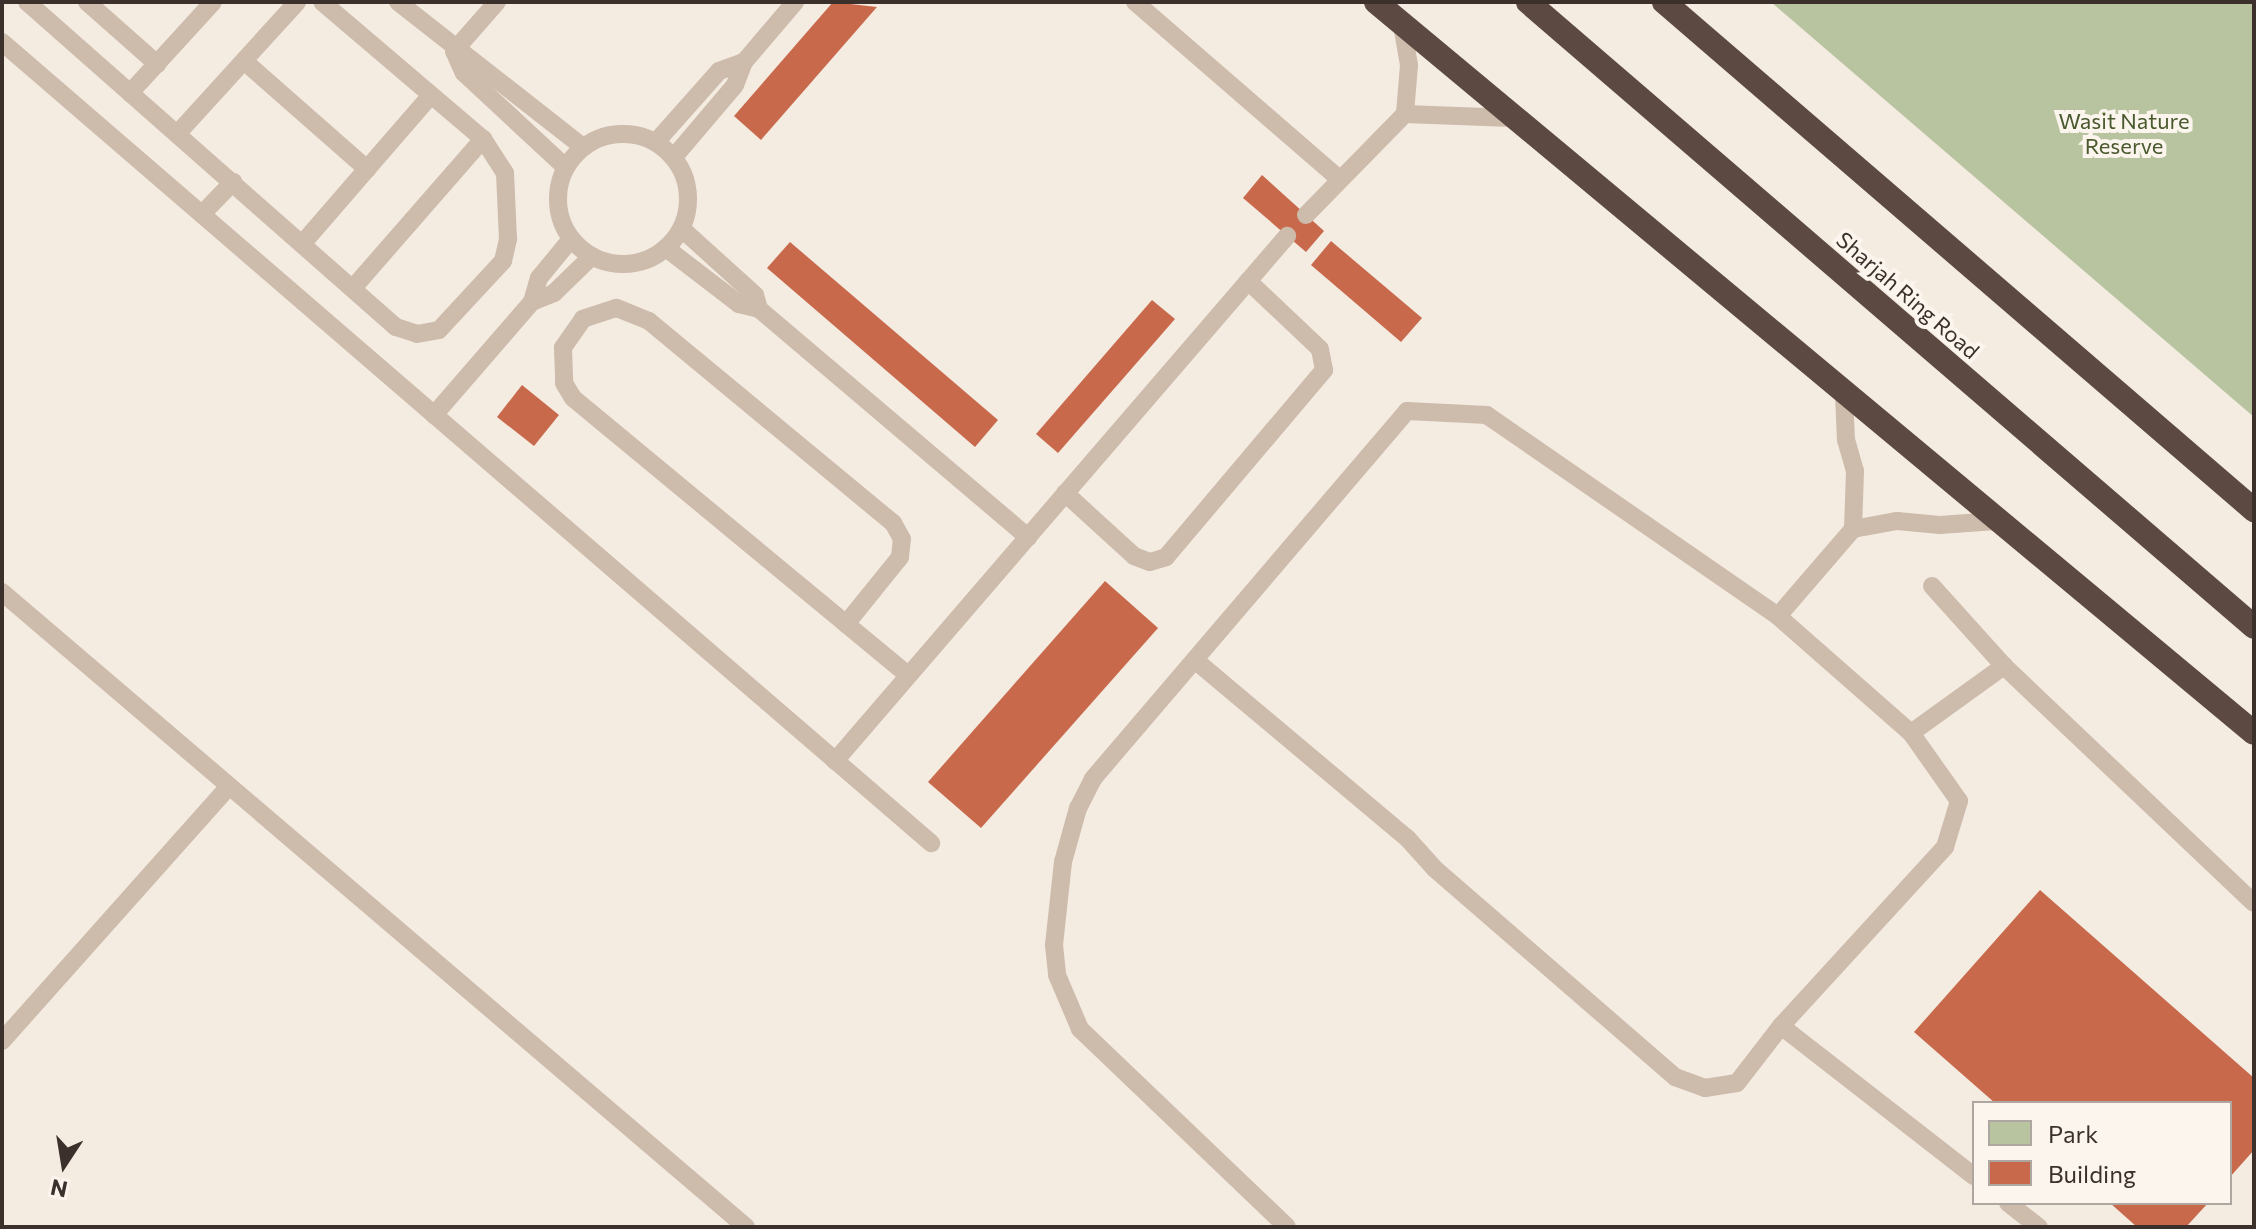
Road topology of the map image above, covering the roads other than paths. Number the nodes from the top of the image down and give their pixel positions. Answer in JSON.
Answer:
{"nodes":[{"id":1,"x":27,"y":2,"type":"edge"},
{"id":2,"x":87,"y":2,"type":"edge"},
{"id":3,"x":213,"y":2,"type":"edge"},
{"id":4,"x":297,"y":2,"type":"edge"},
{"id":5,"x":322,"y":2,"type":"edge"},
{"id":6,"x":398,"y":2,"type":"edge"},
{"id":7,"x":497,"y":2,"type":"edge"},
{"id":8,"x":795,"y":2,"type":"edge"},
{"id":9,"x":1135,"y":2,"type":"edge"},
{"id":10,"x":1376,"y":2,"type":"edge"},
{"id":11,"x":1528,"y":2,"type":"edge"},
{"id":12,"x":1664,"y":2,"type":"edge"},
{"id":13,"x":1402,"y":25,"type":"junction"},
{"id":14,"x":2,"y":42,"type":"edge"},
{"id":15,"x":454,"y":51,"type":"junction"},
{"id":16,"x":244,"y":61,"type":"junction"},
{"id":17,"x":744,"y":62,"type":"junction"},
{"id":18,"x":157,"y":64,"type":"junction"},
{"id":19,"x":130,"y":93,"type":"junction"},
{"id":20,"x":431,"y":95,"type":"junction"},
{"id":21,"x":1405,"y":114,"type":"junction"},
{"id":22,"x":1512,"y":118,"type":"junction"},
{"id":23,"x":178,"y":133,"type":"junction"},
{"id":24,"x":483,"y":139,"type":"junction"},
{"id":25,"x":656,"y":142,"type":"junction"},
{"id":26,"x":583,"y":147,"type":"junction"},
{"id":27,"x":674,"y":157,"type":"junction"},
{"id":28,"x":565,"y":167,"type":"junction"},
{"id":29,"x":367,"y":169,"type":"junction"},
{"id":30,"x":1337,"y":177,"type":"junction"},
{"id":31,"x":233,"y":182,"type":"junction"},
{"id":32,"x":202,"y":214,"type":"junction"},
{"id":33,"x":1306,"y":215,"type":"dead end"},
{"id":34,"x":682,"y":229,"type":"junction"},
{"id":35,"x":1287,"y":236,"type":"dead end"},
{"id":36,"x":571,"y":239,"type":"junction"},
{"id":37,"x":302,"y":244,"type":"junction"},
{"id":38,"x":666,"y":248,"type":"junction"},
{"id":39,"x":592,"y":256,"type":"junction"},
{"id":40,"x":1248,"y":281,"type":"junction"},
{"id":41,"x":353,"y":288,"type":"junction"},
{"id":42,"x":532,"y":302,"type":"junction"},
{"id":43,"x":759,"y":309,"type":"junction"},
{"id":44,"x":1844,"y":395,"type":"junction"},
{"id":45,"x":434,"y":415,"type":"junction"},
{"id":46,"x":1065,"y":493,"type":"junction"},
{"id":47,"x":2254,"y":510,"type":"edge"},
{"id":48,"x":1996,"y":521,"type":"junction"},
{"id":49,"x":1853,"y":529,"type":"junction"},
{"id":50,"x":1028,"y":537,"type":"junction"},
{"id":51,"x":1932,"y":586,"type":"dead end"},
{"id":52,"x":2,"y":592,"type":"edge"},
{"id":53,"x":1778,"y":616,"type":"junction"},
{"id":54,"x":846,"y":624,"type":"junction"},
{"id":55,"x":2254,"y":627,"type":"edge"},
{"id":56,"x":1196,"y":661,"type":"junction"},
{"id":57,"x":2004,"y":666,"type":"junction"},
{"id":58,"x":908,"y":675,"type":"junction"},
{"id":59,"x":1911,"y":733,"type":"junction"},
{"id":60,"x":2254,"y":733,"type":"edge"},
{"id":61,"x":835,"y":761,"type":"junction"},
{"id":62,"x":229,"y":786,"type":"junction"},
{"id":63,"x":931,"y":843,"type":"dead end"},
{"id":64,"x":2254,"y":903,"type":"edge"},
{"id":65,"x":1781,"y":1026,"type":"junction"},
{"id":66,"x":2,"y":1041,"type":"edge"},
{"id":67,"x":1972,"y":1174,"type":"edge"},
{"id":68,"x":2011,"y":1205,"type":"edge"},
{"id":69,"x":746,"y":1227,"type":"edge"},
{"id":70,"x":1287,"y":1227,"type":"edge"},
{"id":71,"x":2039,"y":1227,"type":"edge"}],
"edges":[{"from":1,"to":19,"type":"lane"},
{"from":2,"to":18,"type":"lane"},
{"from":3,"to":18,"type":"lane"},
{"from":4,"to":16,"type":"lane"},
{"from":5,"to":20,"type":"lane"},
{"from":6,"to":15,"type":"lane"},
{"from":7,"to":15,"type":"lane"},
{"from":8,"to":17,"type":"lane"},
{"from":9,"to":30,"type":"lane"},
{"from":10,"to":13,"type":"highway"},
{"from":11,"to":55,"type":"highway","name":"Sharjah Ring Road"},
{"from":12,"to":47,"type":"highway"},
{"from":13,"to":21,"type":"lane"},
{"from":13,"to":22,"type":"highway"},
{"from":14,"to":32,"type":"lane"},
{"from":15,"to":26,"type":"lane"},
{"from":15,"to":28,"type":"lane"},
{"from":16,"to":23,"type":"lane"},
{"from":16,"to":29,"type":"lane"},
{"from":17,"to":25,"type":"lane"},
{"from":17,"to":27,"type":"lane"},
{"from":18,"to":19,"type":"lane"},
{"from":19,"to":23,"type":"lane"},
{"from":20,"to":24,"type":"lane"},
{"from":20,"to":29,"type":"lane"},
{"from":21,"to":22,"type":"lane"},
{"from":21,"to":30,"type":"lane"},
{"from":22,"to":44,"type":"highway"},
{"from":23,"to":31,"type":"lane"},
{"from":24,"to":41,"type":"lane"},
{"from":24,"to":41,"type":"lane"},
{"from":25,"to":26,"type":"lane"},
{"from":25,"to":27,"type":"lane"},
{"from":26,"to":28,"type":"lane"},
{"from":27,"to":34,"type":"lane"},
{"from":28,"to":36,"type":"lane"},
{"from":29,"to":37,"type":"lane"},
{"from":30,"to":33,"type":"lane"},
{"from":31,"to":32,"type":"lane"},
{"from":31,"to":37,"type":"lane"},
{"from":32,"to":45,"type":"lane"},
{"from":34,"to":38,"type":"lane"},
{"from":34,"to":43,"type":"lane"},
{"from":35,"to":40,"type":"lane"},
{"from":36,"to":39,"type":"lane"},
{"from":36,"to":42,"type":"lane"},
{"from":37,"to":41,"type":"lane"},
{"from":38,"to":39,"type":"lane"},
{"from":38,"to":43,"type":"lane"},
{"from":39,"to":42,"type":"lane"},
{"from":40,"to":46,"type":"lane"},
{"from":40,"to":46,"type":"lane"},
{"from":42,"to":45,"type":"lane"},
{"from":43,"to":50,"type":"lane"},
{"from":44,"to":48,"type":"highway"},
{"from":44,"to":49,"type":"lane"},
{"from":45,"to":61,"type":"lane"},
{"from":46,"to":50,"type":"lane"},
{"from":48,"to":49,"type":"lane"},
{"from":48,"to":60,"type":"highway"},
{"from":49,"to":53,"type":"lane"},
{"from":50,"to":58,"type":"lane"},
{"from":51,"to":57,"type":"lane"},
{"from":52,"to":62,"type":"lane"},
{"from":53,"to":56,"type":"lane"},
{"from":53,"to":59,"type":"lane"},
{"from":54,"to":54,"type":"lane"},
{"from":54,"to":58,"type":"lane"},
{"from":56,"to":65,"type":"lane"},
{"from":56,"to":70,"type":"lane"},
{"from":57,"to":59,"type":"lane"},
{"from":57,"to":64,"type":"lane"},
{"from":58,"to":61,"type":"lane"},
{"from":59,"to":65,"type":"lane"},
{"from":61,"to":63,"type":"lane"},
{"from":62,"to":66,"type":"lane"},
{"from":62,"to":69,"type":"lane"},
{"from":65,"to":67,"type":"lane"},
{"from":68,"to":71,"type":"lane"}]}
